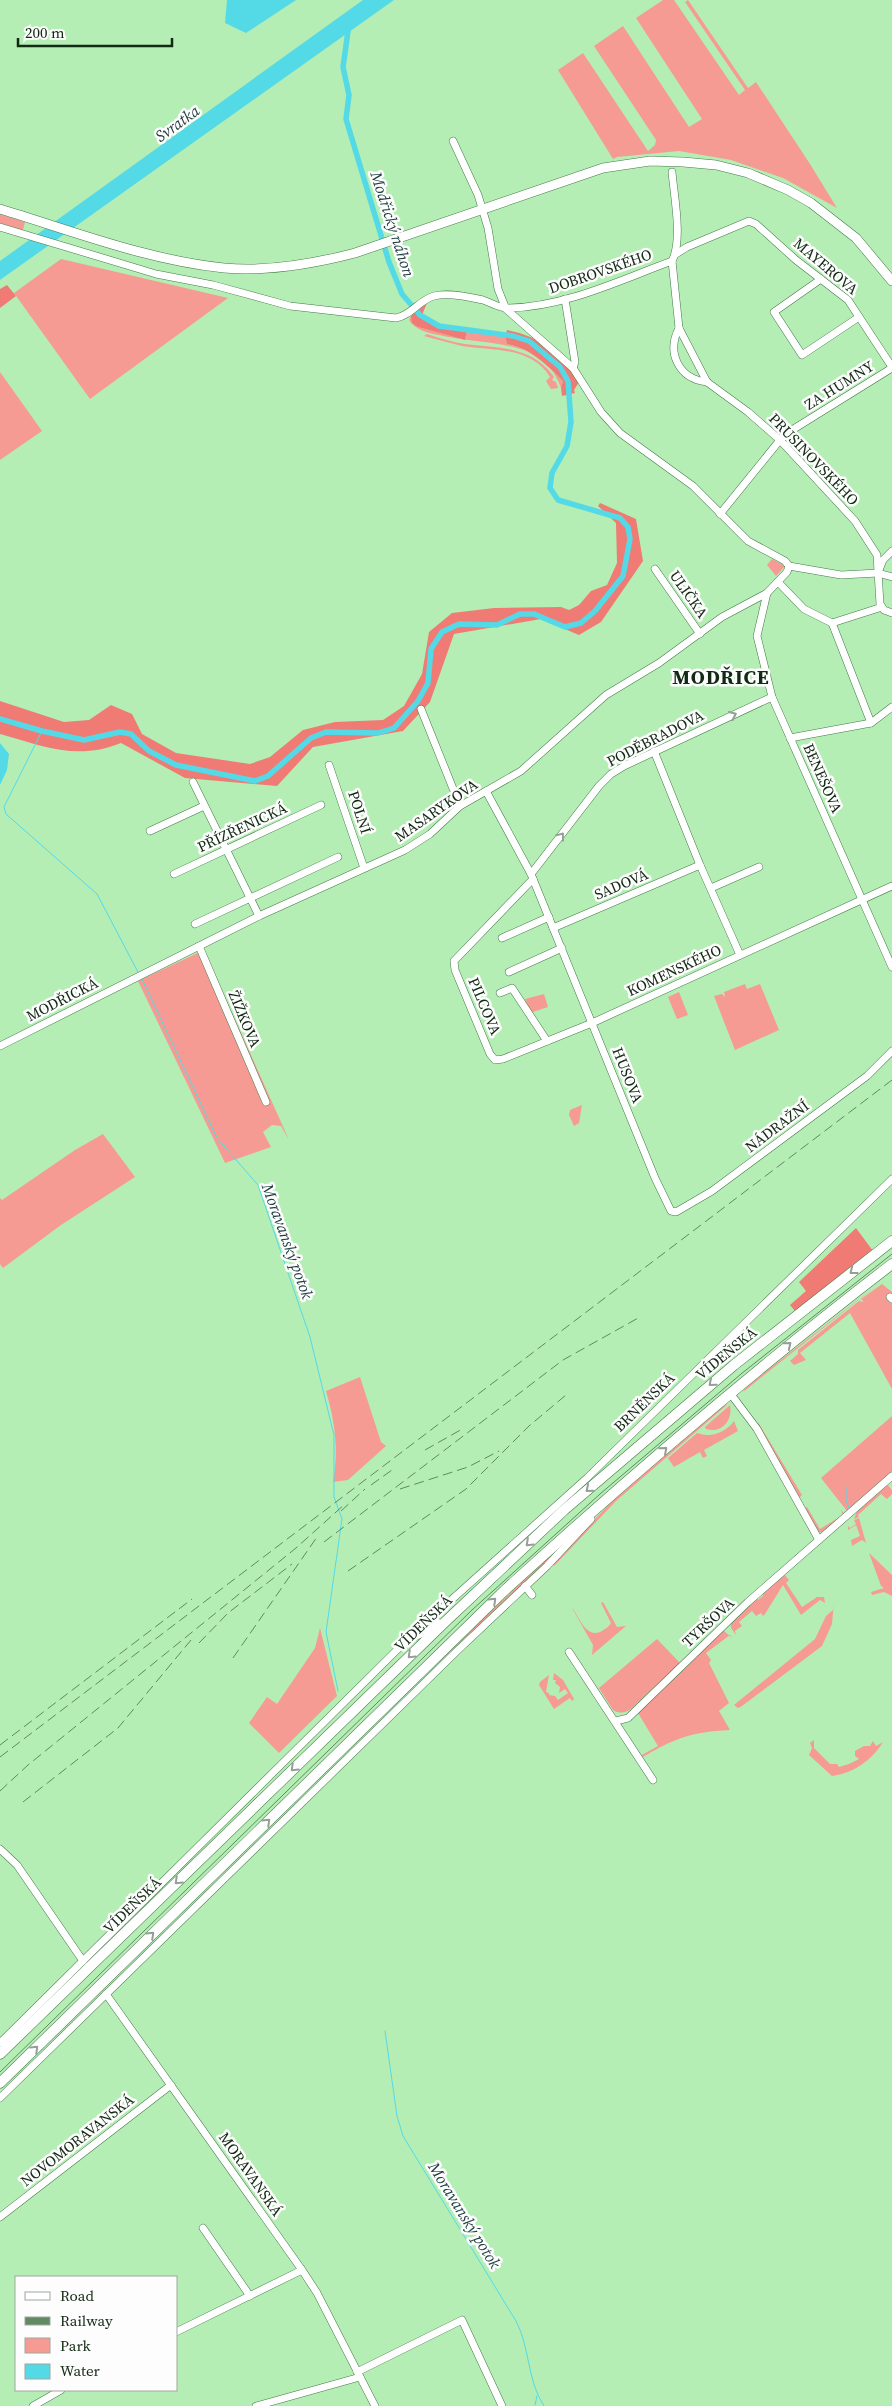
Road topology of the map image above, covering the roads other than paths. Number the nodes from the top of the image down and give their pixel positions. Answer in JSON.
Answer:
{"nodes":[{"id":1,"x":453,"y":141,"type":"dead end"},
{"id":2,"x":672,"y":172,"type":"dead end"},
{"id":3,"x":0,"y":209,"type":"edge"},
{"id":4,"x":482,"y":210,"type":"junction"},
{"id":5,"x":749,"y":221,"type":"joint"},
{"id":6,"x":0,"y":227,"type":"edge"},
{"id":7,"x":674,"y":258,"type":"junction"},
{"id":8,"x":821,"y":278,"type":"junction"},
{"id":9,"x":892,"y":282,"type":"edge"},
{"id":10,"x":565,"y":299,"type":"junction"},
{"id":11,"x":506,"y":309,"type":"junction"},
{"id":12,"x":859,"y":317,"type":"junction"},
{"id":13,"x":679,"y":328,"type":"junction"},
{"id":14,"x":892,"y":367,"type":"edge"},
{"id":15,"x":573,"y":368,"type":"junction"},
{"id":16,"x":707,"y":382,"type":"junction"},
{"id":17,"x":780,"y":440,"type":"junction"},
{"id":18,"x":720,"y":514,"type":"junction"},
{"id":19,"x":892,"y":551,"type":"edge"},
{"id":20,"x":789,"y":566,"type":"junction"},
{"id":21,"x":655,"y":569,"type":"dead end"},
{"id":22,"x":878,"y":573,"type":"junction"},
{"id":23,"x":892,"y":577,"type":"edge"},
{"id":24,"x":778,"y":582,"type":"junction"},
{"id":25,"x":767,"y":593,"type":"junction"},
{"id":26,"x":882,"y":607,"type":"junction"},
{"id":27,"x":892,"y":613,"type":"edge"},
{"id":28,"x":832,"y":623,"type":"junction"},
{"id":29,"x":700,"y":634,"type":"junction"},
{"id":30,"x":772,"y":697,"type":"junction"},
{"id":31,"x":892,"y":707,"type":"edge"},
{"id":32,"x":421,"y":710,"type":"dead end"},
{"id":33,"x":871,"y":723,"type":"junction"},
{"id":34,"x":790,"y":738,"type":"junction"},
{"id":35,"x":654,"y":751,"type":"junction"},
{"id":36,"x":329,"y":765,"type":"dead end"},
{"id":37,"x":193,"y":782,"type":"dead end"},
{"id":38,"x":486,"y":791,"type":"junction"},
{"id":39,"x":204,"y":806,"type":"junction"},
{"id":40,"x":322,"y":806,"type":"dead end"},
{"id":41,"x":460,"y":806,"type":"junction"},
{"id":42,"x":150,"y":832,"type":"dead end"},
{"id":43,"x":226,"y":850,"type":"junction"},
{"id":44,"x":338,"y":857,"type":"dead end"},
{"id":45,"x":700,"y":865,"type":"junction"},
{"id":46,"x":364,"y":868,"type":"junction"},
{"id":47,"x":759,"y":868,"type":"dead end"},
{"id":48,"x":174,"y":874,"type":"dead end"},
{"id":49,"x":532,"y":876,"type":"junction"},
{"id":50,"x":892,"y":886,"type":"edge"},
{"id":51,"x":711,"y":888,"type":"junction"},
{"id":52,"x":250,"y":898,"type":"junction"},
{"id":53,"x":862,"y":900,"type":"junction"},
{"id":54,"x":259,"y":916,"type":"junction"},
{"id":55,"x":548,"y":917,"type":"junction"},
{"id":56,"x":195,"y":924,"type":"dead end"},
{"id":57,"x":553,"y":928,"type":"junction"},
{"id":58,"x":502,"y":938,"type":"dead end"},
{"id":59,"x":198,"y":946,"type":"junction"},
{"id":60,"x":562,"y":948,"type":"junction"},
{"id":61,"x":740,"y":955,"type":"junction"},
{"id":62,"x":454,"y":961,"type":"joint"},
{"id":63,"x":892,"y":967,"type":"edge"},
{"id":64,"x":509,"y":972,"type":"dead end"},
{"id":65,"x":140,"y":976,"type":"joint"},
{"id":66,"x":500,"y":993,"type":"dead end"},
{"id":67,"x":592,"y":1023,"type":"junction"},
{"id":68,"x":547,"y":1041,"type":"junction"},
{"id":69,"x":0,"y":1046,"type":"edge"},
{"id":70,"x":892,"y":1051,"type":"edge"},
{"id":71,"x":495,"y":1060,"type":"joint"},
{"id":72,"x":266,"y":1102,"type":"dead end"},
{"id":73,"x":892,"y":1179,"type":"edge"},
{"id":74,"x":671,"y":1211,"type":"joint"},
{"id":75,"x":892,"y":1242,"type":"edge"},
{"id":76,"x":892,"y":1264,"type":"edge"},
{"id":77,"x":730,"y":1392,"type":"junction"},
{"id":78,"x":892,"y":1476,"type":"edge"},
{"id":79,"x":627,"y":1482,"type":"junction"},
{"id":80,"x":819,"y":1540,"type":"junction"},
{"id":81,"x":526,"y":1586,"type":"junction"},
{"id":82,"x":532,"y":1595,"type":"dead end"},
{"id":83,"x":446,"y":1621,"type":"junction"},
{"id":84,"x":409,"y":1638,"type":"junction"},
{"id":85,"x":569,"y":1652,"type":"dead end"},
{"id":86,"x":616,"y":1721,"type":"junction"},
{"id":87,"x":653,"y":1780,"type":"dead end"},
{"id":88,"x":0,"y":1849,"type":"edge"},
{"id":89,"x":83,"y":1961,"type":"junction"},
{"id":90,"x":106,"y":1994,"type":"junction"},
{"id":91,"x":0,"y":2043,"type":"edge"},
{"id":92,"x":0,"y":2054,"type":"edge"},
{"id":93,"x":0,"y":2083,"type":"edge"},
{"id":94,"x":170,"y":2085,"type":"junction"},
{"id":95,"x":0,"y":2098,"type":"edge"},
{"id":96,"x":0,"y":2217,"type":"edge"},
{"id":97,"x":203,"y":2228,"type":"dead end"},
{"id":98,"x":302,"y":2270,"type":"junction"},
{"id":99,"x":250,"y":2296,"type":"junction"},
{"id":100,"x":178,"y":2331,"type":"edge"},
{"id":101,"x":358,"y":2375,"type":"junction"},
{"id":102,"x":59,"y":2391,"type":"edge"},
{"id":103,"x":33,"y":2406,"type":"edge"},
{"id":104,"x":256,"y":2406,"type":"edge"},
{"id":105,"x":374,"y":2406,"type":"edge"},
{"id":106,"x":502,"y":2406,"type":"edge"}],
"edges":[{"from":1,"to":4,"type":"street"},
{"from":2,"to":7,"type":"street","name":"PRUSINOVSKÉHO"},
{"from":3,"to":4,"type":"main road"},
{"from":4,"to":9,"type":"main road"},
{"from":4,"to":11,"type":"street"},
{"from":5,"to":7,"type":"street","name":"DOBROVSKÉHO"},
{"from":5,"to":8,"type":"street","name":"MAYEROVA"},
{"from":6,"to":11,"type":"street"},
{"from":7,"to":10,"type":"street","name":"DOBROVSKÉHO"},
{"from":7,"to":13,"type":"street","name":"PRUSINOVSKÉHO"},
{"from":8,"to":12,"type":"street","name":"MAYEROVA"},
{"from":8,"to":12,"type":"street"},
{"from":10,"to":11,"type":"street","name":"DOBROVSKÉHO"},
{"from":10,"to":15,"type":"street"},
{"from":11,"to":15,"type":"street"},
{"from":12,"to":14,"type":"street","name":"MAYEROVA"},
{"from":13,"to":16,"type":"street","name":"PRUSINOVSKÉHO"},
{"from":13,"to":16,"type":"street","name":"PRUSINOVSKÉHO"},
{"from":14,"to":17,"type":"street","name":"ZA HUMNY"},
{"from":15,"to":18,"type":"street"},
{"from":16,"to":17,"type":"street","name":"PRUSINOVSKÉHO"},
{"from":17,"to":18,"type":"street","name":"ZA HUMNY"},
{"from":17,"to":22,"type":"street","name":"PRUSINOVSKÉHO"},
{"from":18,"to":20,"type":"street"},
{"from":19,"to":22,"type":"street"},
{"from":20,"to":22,"type":"street"},
{"from":20,"to":24,"type":"street","name":"MASARYKOVA"},
{"from":21,"to":29,"type":"street","name":"ULIČKA"},
{"from":22,"to":23,"type":"street"},
{"from":22,"to":26,"type":"street","name":"PRUSINOVSKÉHO"},
{"from":24,"to":25,"type":"street","name":"MASARYKOVA"},
{"from":24,"to":28,"type":"street"},
{"from":25,"to":29,"type":"street","name":"MASARYKOVA"},
{"from":25,"to":30,"type":"street","name":"BENEŠOVA"},
{"from":26,"to":27,"type":"street"},
{"from":26,"to":28,"type":"street"},
{"from":28,"to":33,"type":"street"},
{"from":29,"to":38,"type":"street","name":"MASARYKOVA"},
{"from":30,"to":34,"type":"street","name":"BENEŠOVA"},
{"from":35,"to":30,"type":"street","name":"PODĚBRADOVA","one_way":true},
{"from":31,"to":33,"type":"street"},
{"from":32,"to":41,"type":"street"},
{"from":33,"to":34,"type":"street"},
{"from":34,"to":53,"type":"street","name":"BENEŠOVA"},
{"from":35,"to":45,"type":"street"},
{"from":49,"to":35,"type":"street","name":"PODĚBRADOVA","one_way":true},
{"from":36,"to":46,"type":"street","name":"POLNÍ"},
{"from":37,"to":39,"type":"street"},
{"from":38,"to":41,"type":"street","name":"MASARYKOVA"},
{"from":38,"to":49,"type":"street","name":"HUSOVA"},
{"from":39,"to":42,"type":"street"},
{"from":39,"to":43,"type":"street"},
{"from":40,"to":43,"type":"street","name":"PŘÍZŘENICKÁ"},
{"from":41,"to":46,"type":"street","name":"MASARYKOVA"},
{"from":43,"to":48,"type":"street","name":"PŘÍZŘENICKÁ"},
{"from":43,"to":52,"type":"street"},
{"from":44,"to":52,"type":"street"},
{"from":45,"to":51,"type":"street"},
{"from":45,"to":57,"type":"street","name":"SADOVÁ"},
{"from":46,"to":54,"type":"street","name":"MASARYKOVA"},
{"from":47,"to":51,"type":"street"},
{"from":49,"to":55,"type":"street","name":"HUSOVA"},
{"from":49,"to":62,"type":"street","name":"PODĚBRADOVA"},
{"from":50,"to":53,"type":"street","name":"KOMENSKÉHO"},
{"from":51,"to":61,"type":"street"},
{"from":52,"to":54,"type":"street"},
{"from":52,"to":56,"type":"street"},
{"from":53,"to":61,"type":"street","name":"KOMENSKÉHO"},
{"from":53,"to":63,"type":"street","name":"BENEŠOVA"},
{"from":54,"to":59,"type":"street","name":"MASARYKOVA"},
{"from":55,"to":57,"type":"street","name":"HUSOVA"},
{"from":55,"to":58,"type":"street"},
{"from":57,"to":60,"type":"street","name":"HUSOVA"},
{"from":59,"to":65,"type":"street","name":"MASARYKOVA"},
{"from":59,"to":72,"type":"street","name":"ŽIŽKOVA"},
{"from":60,"to":64,"type":"street"},
{"from":60,"to":67,"type":"street","name":"HUSOVA"},
{"from":61,"to":67,"type":"street","name":"KOMENSKÉHO"},
{"from":62,"to":71,"type":"street","name":"PILCOVA"},
{"from":65,"to":69,"type":"street","name":"MODŘICKÁ"},
{"from":66,"to":68,"type":"street"},
{"from":67,"to":68,"type":"street","name":"KOMENSKÉHO"},
{"from":67,"to":74,"type":"street","name":"HUSOVA"},
{"from":68,"to":71,"type":"street","name":"KOMENSKÉHO"},
{"from":70,"to":74,"type":"street","name":"NÁDRAŽNÍ"},
{"from":73,"to":84,"type":"street","name":"BRNĚNSKÁ"},
{"from":75,"to":83,"type":"highway","name":"VÍDEŇSKÁ","one_way":true},
{"from":77,"to":76,"type":"highway","one_way":true},
{"from":79,"to":77,"type":"highway","one_way":true},
{"from":77,"to":80,"type":"street"},
{"from":78,"to":80,"type":"street","name":"TYRŠOVA"},
{"from":79,"to":81,"type":"street"},
{"from":93,"to":79,"type":"highway","one_way":true},
{"from":80,"to":86,"type":"street","name":"TYRŠOVA"},
{"from":81,"to":82,"type":"street"},
{"from":81,"to":90,"type":"street"},
{"from":83,"to":84,"type":"highway"},
{"from":83,"to":92,"type":"highway","name":"VÍDEŇSKÁ","one_way":true},
{"from":84,"to":89,"type":"street","name":"VÍDEŇSKÁ"},
{"from":85,"to":86,"type":"street"},
{"from":86,"to":87,"type":"street"},
{"from":88,"to":89,"type":"street"},
{"from":89,"to":91,"type":"street","name":"VÍDEŇSKÁ"},
{"from":90,"to":94,"type":"street","name":"MORAVANSKÁ"},
{"from":90,"to":95,"type":"street"},
{"from":94,"to":96,"type":"street","name":"NOVOMORAVANSKÁ"},
{"from":94,"to":98,"type":"street","name":"MORAVANSKÁ"},
{"from":97,"to":99,"type":"street"},
{"from":98,"to":99,"type":"street"},
{"from":98,"to":101,"type":"street","name":"MORAVANSKÁ"},
{"from":99,"to":100,"type":"street"},
{"from":101,"to":104,"type":"street"},
{"from":101,"to":105,"type":"street"},
{"from":101,"to":106,"type":"street"},
{"from":102,"to":103,"type":"street"}]}
